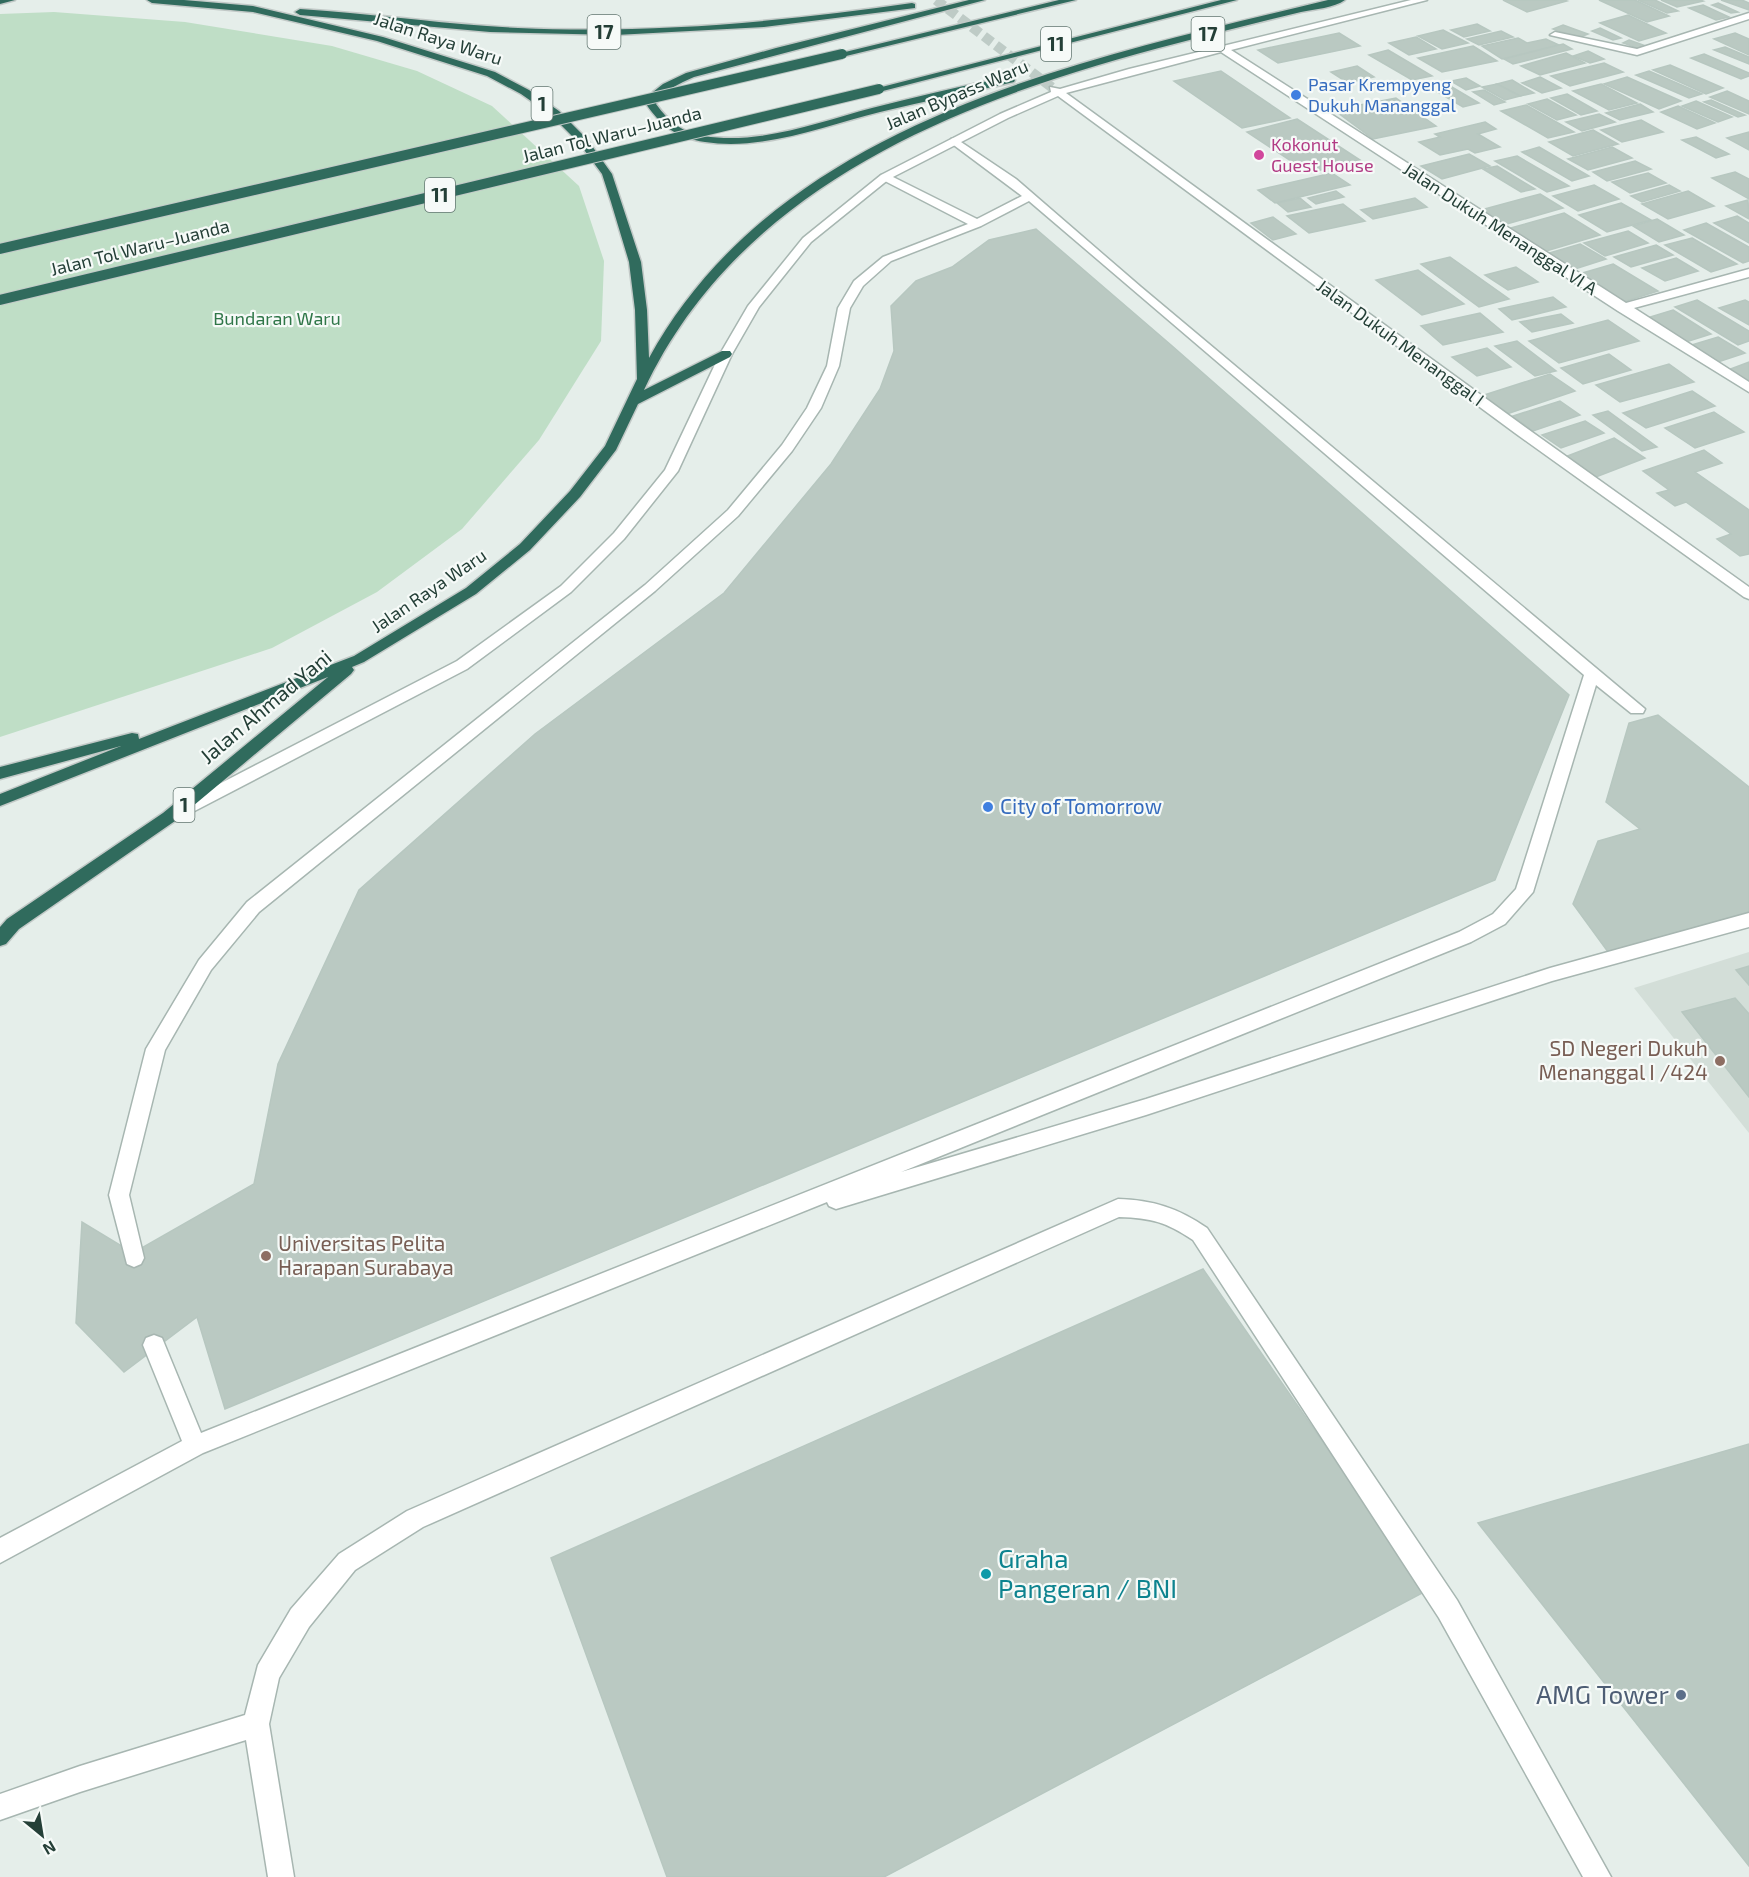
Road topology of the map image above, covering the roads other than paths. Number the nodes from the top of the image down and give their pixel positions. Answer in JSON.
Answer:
{"nodes":[{"id":1,"x":10,"y":0,"type":"edge"},
{"id":2,"x":152,"y":0,"type":"edge"},
{"id":3,"x":953,"y":0,"type":"edge"},
{"id":4,"x":980,"y":0,"type":"edge"},
{"id":5,"x":1071,"y":0,"type":"edge"},
{"id":6,"x":1232,"y":0,"type":"edge"},
{"id":7,"x":1340,"y":0,"type":"edge"},
{"id":8,"x":1422,"y":0,"type":"edge"},
{"id":9,"x":0,"y":1,"type":"edge"},
{"id":10,"x":253,"y":9,"type":"junction"},
{"id":11,"x":1749,"y":16,"type":"edge"},
{"id":12,"x":1555,"y":34,"type":"dead end"},
{"id":13,"x":1223,"y":49,"type":"junction"},
{"id":14,"x":1077,"y":67,"type":"junction"},
{"id":15,"x":1057,"y":91,"type":"junction"},
{"id":16,"x":955,"y":141,"type":"junction"},
{"id":17,"x":885,"y":177,"type":"junction"},
{"id":18,"x":1030,"y":196,"type":"junction"},
{"id":19,"x":977,"y":224,"type":"junction"},
{"id":20,"x":0,"y":249,"type":"edge"},
{"id":21,"x":1749,"y":273,"type":"edge"},
{"id":22,"x":0,"y":300,"type":"edge"},
{"id":23,"x":1622,"y":308,"type":"junction"},
{"id":24,"x":726,"y":354,"type":"junction"},
{"id":25,"x":643,"y":379,"type":"junction"},
{"id":26,"x":1749,"y":388,"type":"edge"},
{"id":27,"x":633,"y":401,"type":"junction"},
{"id":28,"x":1749,"y":594,"type":"edge"},
{"id":29,"x":359,"y":659,"type":"junction"},
{"id":30,"x":1592,"y":674,"type":"junction"},
{"id":31,"x":1637,"y":709,"type":"dead end"},
{"id":32,"x":232,"y":711,"type":"junction"},
{"id":33,"x":0,"y":773,"type":"edge"},
{"id":34,"x":0,"y":800,"type":"edge"},
{"id":35,"x":170,"y":817,"type":"junction"},
{"id":36,"x":1749,"y":920,"type":"edge"},
{"id":37,"x":0,"y":939,"type":"edge"},
{"id":38,"x":723,"y":1234,"type":"junction"},
{"id":39,"x":134,"y":1258,"type":"dead end"},
{"id":40,"x":154,"y":1345,"type":"dead end"},
{"id":41,"x":195,"y":1446,"type":"junction"},
{"id":42,"x":0,"y":1551,"type":"edge"},
{"id":43,"x":256,"y":1724,"type":"junction"},
{"id":44,"x":0,"y":1807,"type":"edge"},
{"id":45,"x":281,"y":1877,"type":"edge"},
{"id":46,"x":1598,"y":1877,"type":"edge"}],
"edges":[{"from":1,"to":9,"type":"highway"},
{"from":2,"to":10,"type":"highway","name":"Jalan Raya Waru","number":"1"},
{"from":3,"to":10,"type":"highway","number":"17"},
{"from":4,"to":14,"type":"highway"},
{"from":5,"to":20,"type":"highway","name":"Jalan Tol Waru–Juanda","number":"11","bridge":true},
{"from":6,"to":22,"type":"highway","name":"Jalan Tol Waru–Juanda","number":"11","bridge":true},
{"from":7,"to":14,"type":"highway","name":"Jalan Bypass Waru","number":"17"},
{"from":8,"to":13,"type":"street"},
{"from":10,"to":25,"type":"highway","name":"Jalan Raya Waru","number":"1"},
{"from":11,"to":12,"type":"street"},
{"from":13,"to":15,"type":"street"},
{"from":13,"to":23,"type":"street","name":"Jalan Dukuh Menanggal VI A"},
{"from":14,"to":25,"type":"highway","name":"Jalan Bypass Waru","number":"17"},
{"from":15,"to":16,"type":"street"},
{"from":15,"to":28,"type":"street","name":"Jalan Dukuh Menanggal I"},
{"from":16,"to":17,"type":"street"},
{"from":16,"to":18,"type":"street"},
{"from":17,"to":19,"type":"street"},
{"from":17,"to":24,"type":"street"},
{"from":18,"to":19,"type":"street"},
{"from":18,"to":30,"type":"street"},
{"from":19,"to":39,"type":"street"},
{"from":21,"to":23,"type":"street"},
{"from":23,"to":26,"type":"street","name":"Jalan Dukuh Menanggal VI A"},
{"from":24,"to":27,"type":"highway"},
{"from":24,"to":35,"type":"street"},
{"from":25,"to":27,"type":"highway","name":"Jalan Raya Waru","number":"1"},
{"from":27,"to":29,"type":"highway","name":"Jalan Raya Waru","number":"1"},
{"from":29,"to":32,"type":"highway","name":"Jalan Raya Waru","number":"1"},
{"from":29,"to":35,"type":"highway","name":"Jalan Ahmad Yani","number":"1"},
{"from":30,"to":31,"type":"street"},
{"from":30,"to":38,"type":"street"},
{"from":32,"to":33,"type":"highway","number":"1"},
{"from":32,"to":34,"type":"highway","number":"1"},
{"from":35,"to":37,"type":"highway","name":"Jalan Ahmad Yani","number":"1"},
{"from":36,"to":38,"type":"street"},
{"from":38,"to":41,"type":"street"},
{"from":40,"to":41,"type":"street"},
{"from":41,"to":42,"type":"street"},
{"from":43,"to":44,"type":"street"},
{"from":43,"to":45,"type":"street"},
{"from":43,"to":46,"type":"street"}]}
